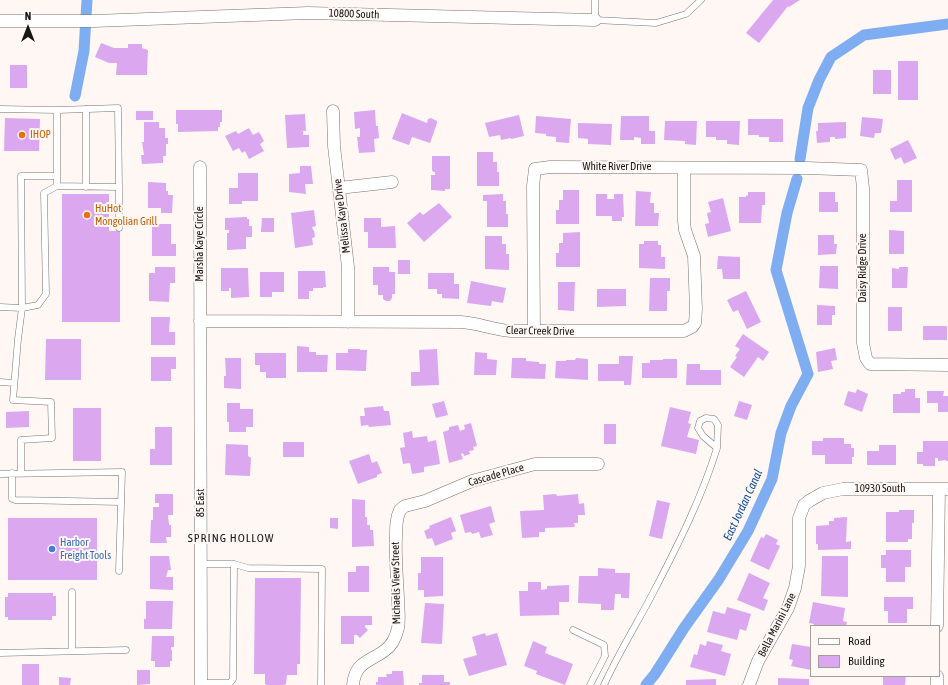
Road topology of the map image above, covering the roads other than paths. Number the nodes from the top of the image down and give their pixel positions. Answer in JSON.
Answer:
{"nodes":[{"id":1,"x":595,"y":0,"type":"edge"},
{"id":2,"x":701,"y":0,"type":"edge"},
{"id":3,"x":595,"y":20,"type":"junction"},
{"id":4,"x":0,"y":21,"type":"edge"},
{"id":5,"x":0,"y":109,"type":"edge"},
{"id":6,"x":86,"y":109,"type":"junction"},
{"id":7,"x":57,"y":110,"type":"junction"},
{"id":8,"x":333,"y":111,"type":"dead end"},
{"id":9,"x":200,"y":167,"type":"dead end"},
{"id":10,"x":684,"y":168,"type":"junction"},
{"id":11,"x":860,"y":170,"type":"joint"},
{"id":12,"x":57,"y":176,"type":"junction"},
{"id":13,"x":392,"y":182,"type":"dead end"},
{"id":14,"x":57,"y":186,"type":"junction"},
{"id":15,"x":86,"y":187,"type":"junction"},
{"id":16,"x":119,"y":187,"type":"junction"},
{"id":17,"x":339,"y":188,"type":"junction"},
{"id":18,"x":119,"y":228,"type":"dead end"},
{"id":19,"x":0,"y":307,"type":"edge"},
{"id":20,"x":22,"y":308,"type":"junction"},
{"id":21,"x":200,"y":321,"type":"junction"},
{"id":22,"x":348,"y":322,"type":"junction"},
{"id":23,"x":534,"y":331,"type":"junction"},
{"id":24,"x":948,"y":365,"type":"edge"},
{"id":25,"x":0,"y":382,"type":"edge"},
{"id":26,"x":14,"y":382,"type":"junction"},
{"id":27,"x":717,"y":448,"type":"junction"},
{"id":28,"x":598,"y":464,"type":"dead end"},
{"id":29,"x":12,"y":473,"type":"junction"},
{"id":30,"x":21,"y":473,"type":"junction"},
{"id":31,"x":0,"y":474,"type":"edge"},
{"id":32,"x":944,"y":489,"type":"edge"},
{"id":33,"x":814,"y":498,"type":"joint"},
{"id":34,"x":121,"y":502,"type":"junction"},
{"id":35,"x":400,"y":510,"type":"joint"},
{"id":36,"x":201,"y":564,"type":"junction"},
{"id":37,"x":234,"y":564,"type":"junction"},
{"id":38,"x":119,"y":571,"type":"dead end"},
{"id":39,"x":72,"y":592,"type":"dead end"},
{"id":40,"x":937,"y":625,"type":"edge"},
{"id":41,"x":573,"y":630,"type":"dead end"},
{"id":42,"x":126,"y":650,"type":"dead end"},
{"id":43,"x":72,"y":651,"type":"junction"},
{"id":44,"x":0,"y":653,"type":"edge"},
{"id":45,"x":201,"y":684,"type":"edge"},
{"id":46,"x":321,"y":685,"type":"edge"},
{"id":47,"x":353,"y":685,"type":"edge"},
{"id":48,"x":590,"y":685,"type":"edge"},
{"id":49,"x":604,"y":685,"type":"edge"},
{"id":50,"x":749,"y":685,"type":"edge"}],
"edges":[{"from":1,"to":3,"type":"lane"},
{"from":2,"to":3,"type":"lane","name":"10800 South"},
{"from":3,"to":4,"type":"street","name":"10800 South"},
{"from":5,"to":7,"type":"lane"},
{"from":6,"to":7,"type":"lane"},
{"from":6,"to":15,"type":"lane"},
{"from":6,"to":16,"type":"lane"},
{"from":7,"to":12,"type":"lane"},
{"from":8,"to":17,"type":"street","name":"Melissa Kaye Drive"},
{"from":9,"to":21,"type":"street","name":"Marsha Kaye Circle"},
{"from":10,"to":11,"type":"street","name":"White River Drive"},
{"from":10,"to":23,"type":"street","name":"White River Drive"},
{"from":10,"to":23,"type":"street","name":"Clear Creek Drive"},
{"from":11,"to":24,"type":"street","name":"Daisy Ridge Drive"},
{"from":12,"to":14,"type":"lane"},
{"from":12,"to":20,"type":"lane"},
{"from":13,"to":17,"type":"street"},
{"from":14,"to":15,"type":"lane"},
{"from":14,"to":20,"type":"lane"},
{"from":15,"to":16,"type":"lane"},
{"from":16,"to":18,"type":"lane"},
{"from":17,"to":22,"type":"street","name":"Melissa Kaye Drive"},
{"from":19,"to":20,"type":"lane"},
{"from":20,"to":26,"type":"lane"},
{"from":21,"to":22,"type":"street","name":"Clear Creek Drive"},
{"from":21,"to":36,"type":"street","name":"85 East"},
{"from":22,"to":23,"type":"street","name":"Clear Creek Drive"},
{"from":25,"to":26,"type":"lane"},
{"from":26,"to":30,"type":"lane"},
{"from":27,"to":27,"type":"lane"},
{"from":27,"to":49,"type":"lane"},
{"from":28,"to":35,"type":"street","name":"Cascade Place"},
{"from":29,"to":30,"type":"lane"},
{"from":29,"to":31,"type":"lane"},
{"from":29,"to":34,"type":"lane"},
{"from":30,"to":34,"type":"lane"},
{"from":32,"to":33,"type":"street","name":"10930 South"},
{"from":32,"to":40,"type":"street"},
{"from":33,"to":50,"type":"street","name":"Bella Marini Lane"},
{"from":34,"to":38,"type":"lane"},
{"from":35,"to":47,"type":"street","name":"Michaels View Street"},
{"from":36,"to":37,"type":"lane"},
{"from":36,"to":45,"type":"street","name":"85 East"},
{"from":37,"to":45,"type":"lane"},
{"from":37,"to":46,"type":"lane"},
{"from":39,"to":43,"type":"lane"},
{"from":41,"to":48,"type":"lane"},
{"from":42,"to":43,"type":"lane"},
{"from":43,"to":44,"type":"lane"}]}
